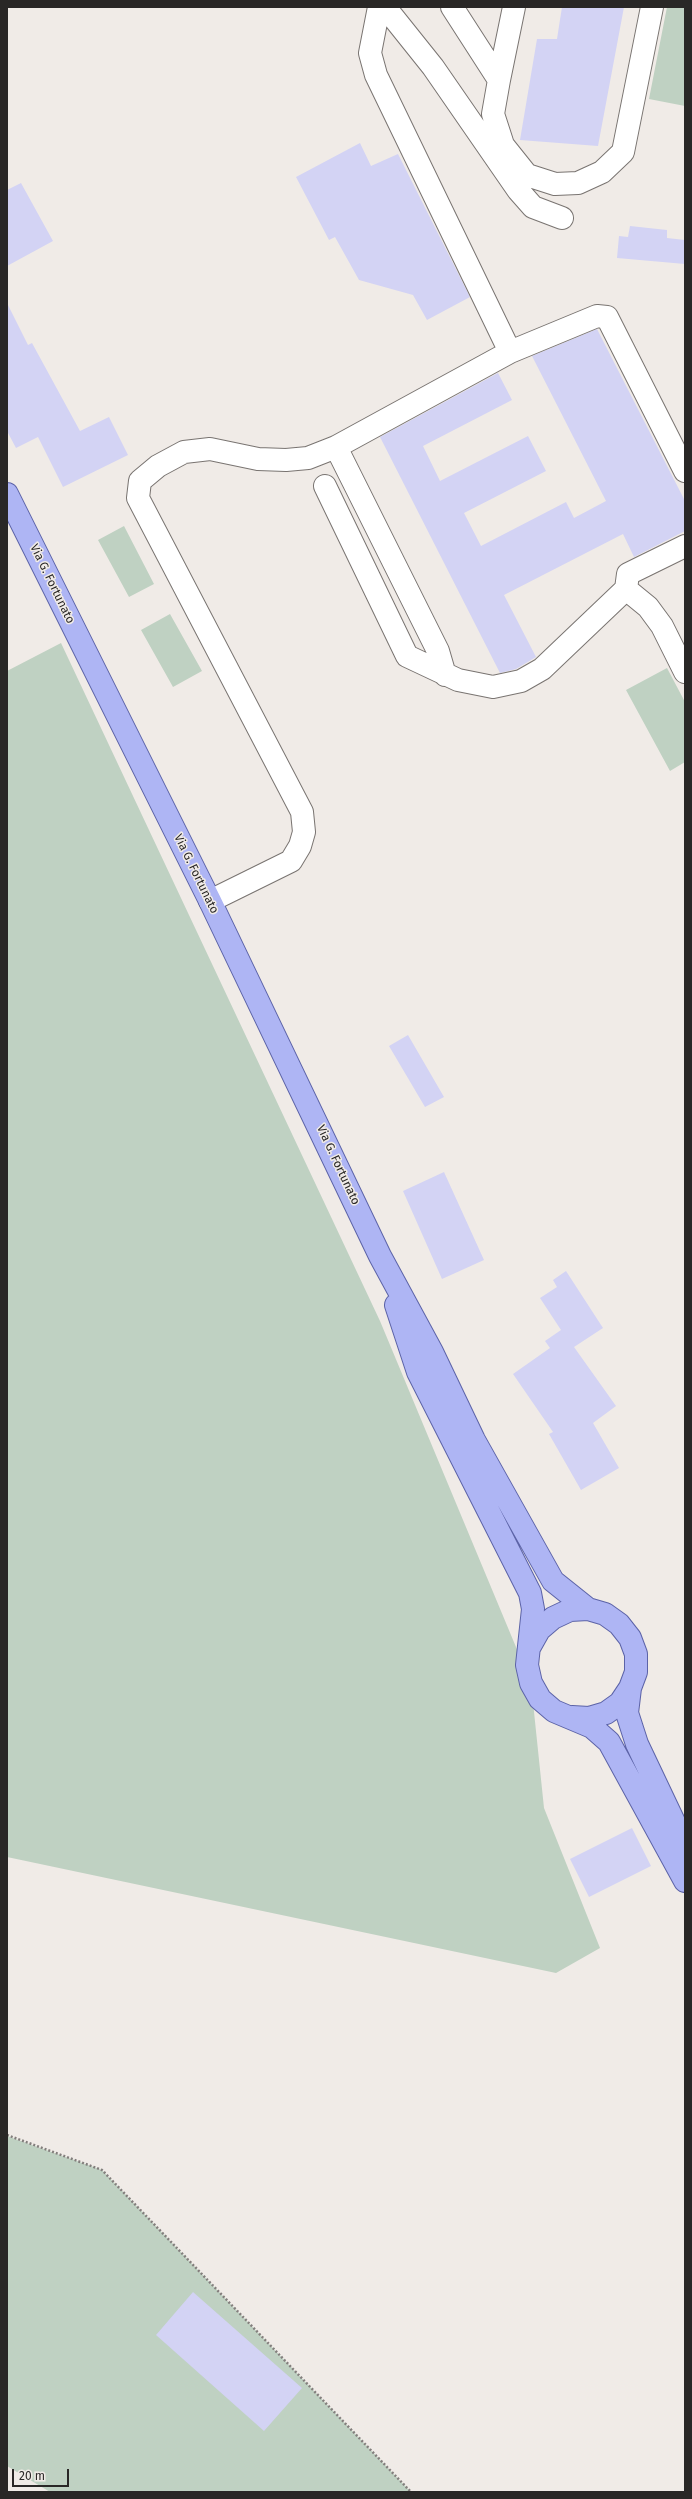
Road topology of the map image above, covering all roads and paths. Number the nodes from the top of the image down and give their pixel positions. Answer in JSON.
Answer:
{"nodes":[{"id":1,"x":379,"y":7,"type":"edge"},
{"id":2,"x":385,"y":7,"type":"edge"},
{"id":3,"x":452,"y":7,"type":"edge"},
{"id":4,"x":514,"y":7,"type":"edge"},
{"id":5,"x":652,"y":7,"type":"edge"},
{"id":6,"x":499,"y":80,"type":"junction"},
{"id":7,"x":562,"y":218,"type":"dead end"},
{"id":8,"x":510,"y":352,"type":"junction"},
{"id":9,"x":336,"y":447,"type":"junction"},
{"id":10,"x":685,"y":471,"type":"edge"},
{"id":11,"x":325,"y":486,"type":"dead end"},
{"id":12,"x":7,"y":494,"type":"edge"},
{"id":13,"x":685,"y":546,"type":"edge"},
{"id":14,"x":626,"y":589,"type":"junction"},
{"id":15,"x":685,"y":672,"type":"edge"},
{"id":16,"x":445,"y":675,"type":"junction"},
{"id":17,"x":210,"y":901,"type":"junction"},
{"id":18,"x":380,"y":1256,"type":"junction"},
{"id":19,"x":588,"y":1609,"type":"junction"},
{"id":20,"x":530,"y":1646,"type":"junction"},
{"id":21,"x":630,"y":1688,"type":"junction"},
{"id":22,"x":572,"y":1717,"type":"junction"},
{"id":23,"x":685,"y":1852,"type":"edge"},
{"id":24,"x":685,"y":1881,"type":"edge"},
{"id":25,"x":7,"y":2136,"type":"edge"},
{"id":26,"x":411,"y":2492,"type":"edge"}],
"edges":[{"from":1,"to":8,"type":"street"},
{"from":2,"to":7,"type":"street"},
{"from":3,"to":6,"type":"street"},
{"from":4,"to":6,"type":"street"},
{"from":5,"to":6,"type":"street"},
{"from":8,"to":9,"type":"street"},
{"from":8,"to":10,"type":"street"},
{"from":9,"to":16,"type":"street"},
{"from":9,"to":17,"type":"street"},
{"from":11,"to":16,"type":"street"},
{"from":12,"to":17,"type":"main road","name":"Via G. Fortunato"},
{"from":13,"to":14,"type":"street"},
{"from":14,"to":15,"type":"street"},
{"from":14,"to":16,"type":"street"},
{"from":17,"to":18,"type":"main road","name":"Via G. Fortunato"},
{"from":18,"to":19,"type":"main road"},
{"from":18,"to":20,"type":"main road"},
{"from":19,"to":20,"type":"main road"},
{"from":19,"to":21,"type":"main road"},
{"from":20,"to":22,"type":"main road"},
{"from":21,"to":22,"type":"main road"},
{"from":21,"to":23,"type":"main road"},
{"from":22,"to":24,"type":"main road"},
{"from":25,"to":26,"type":"path"}]}
